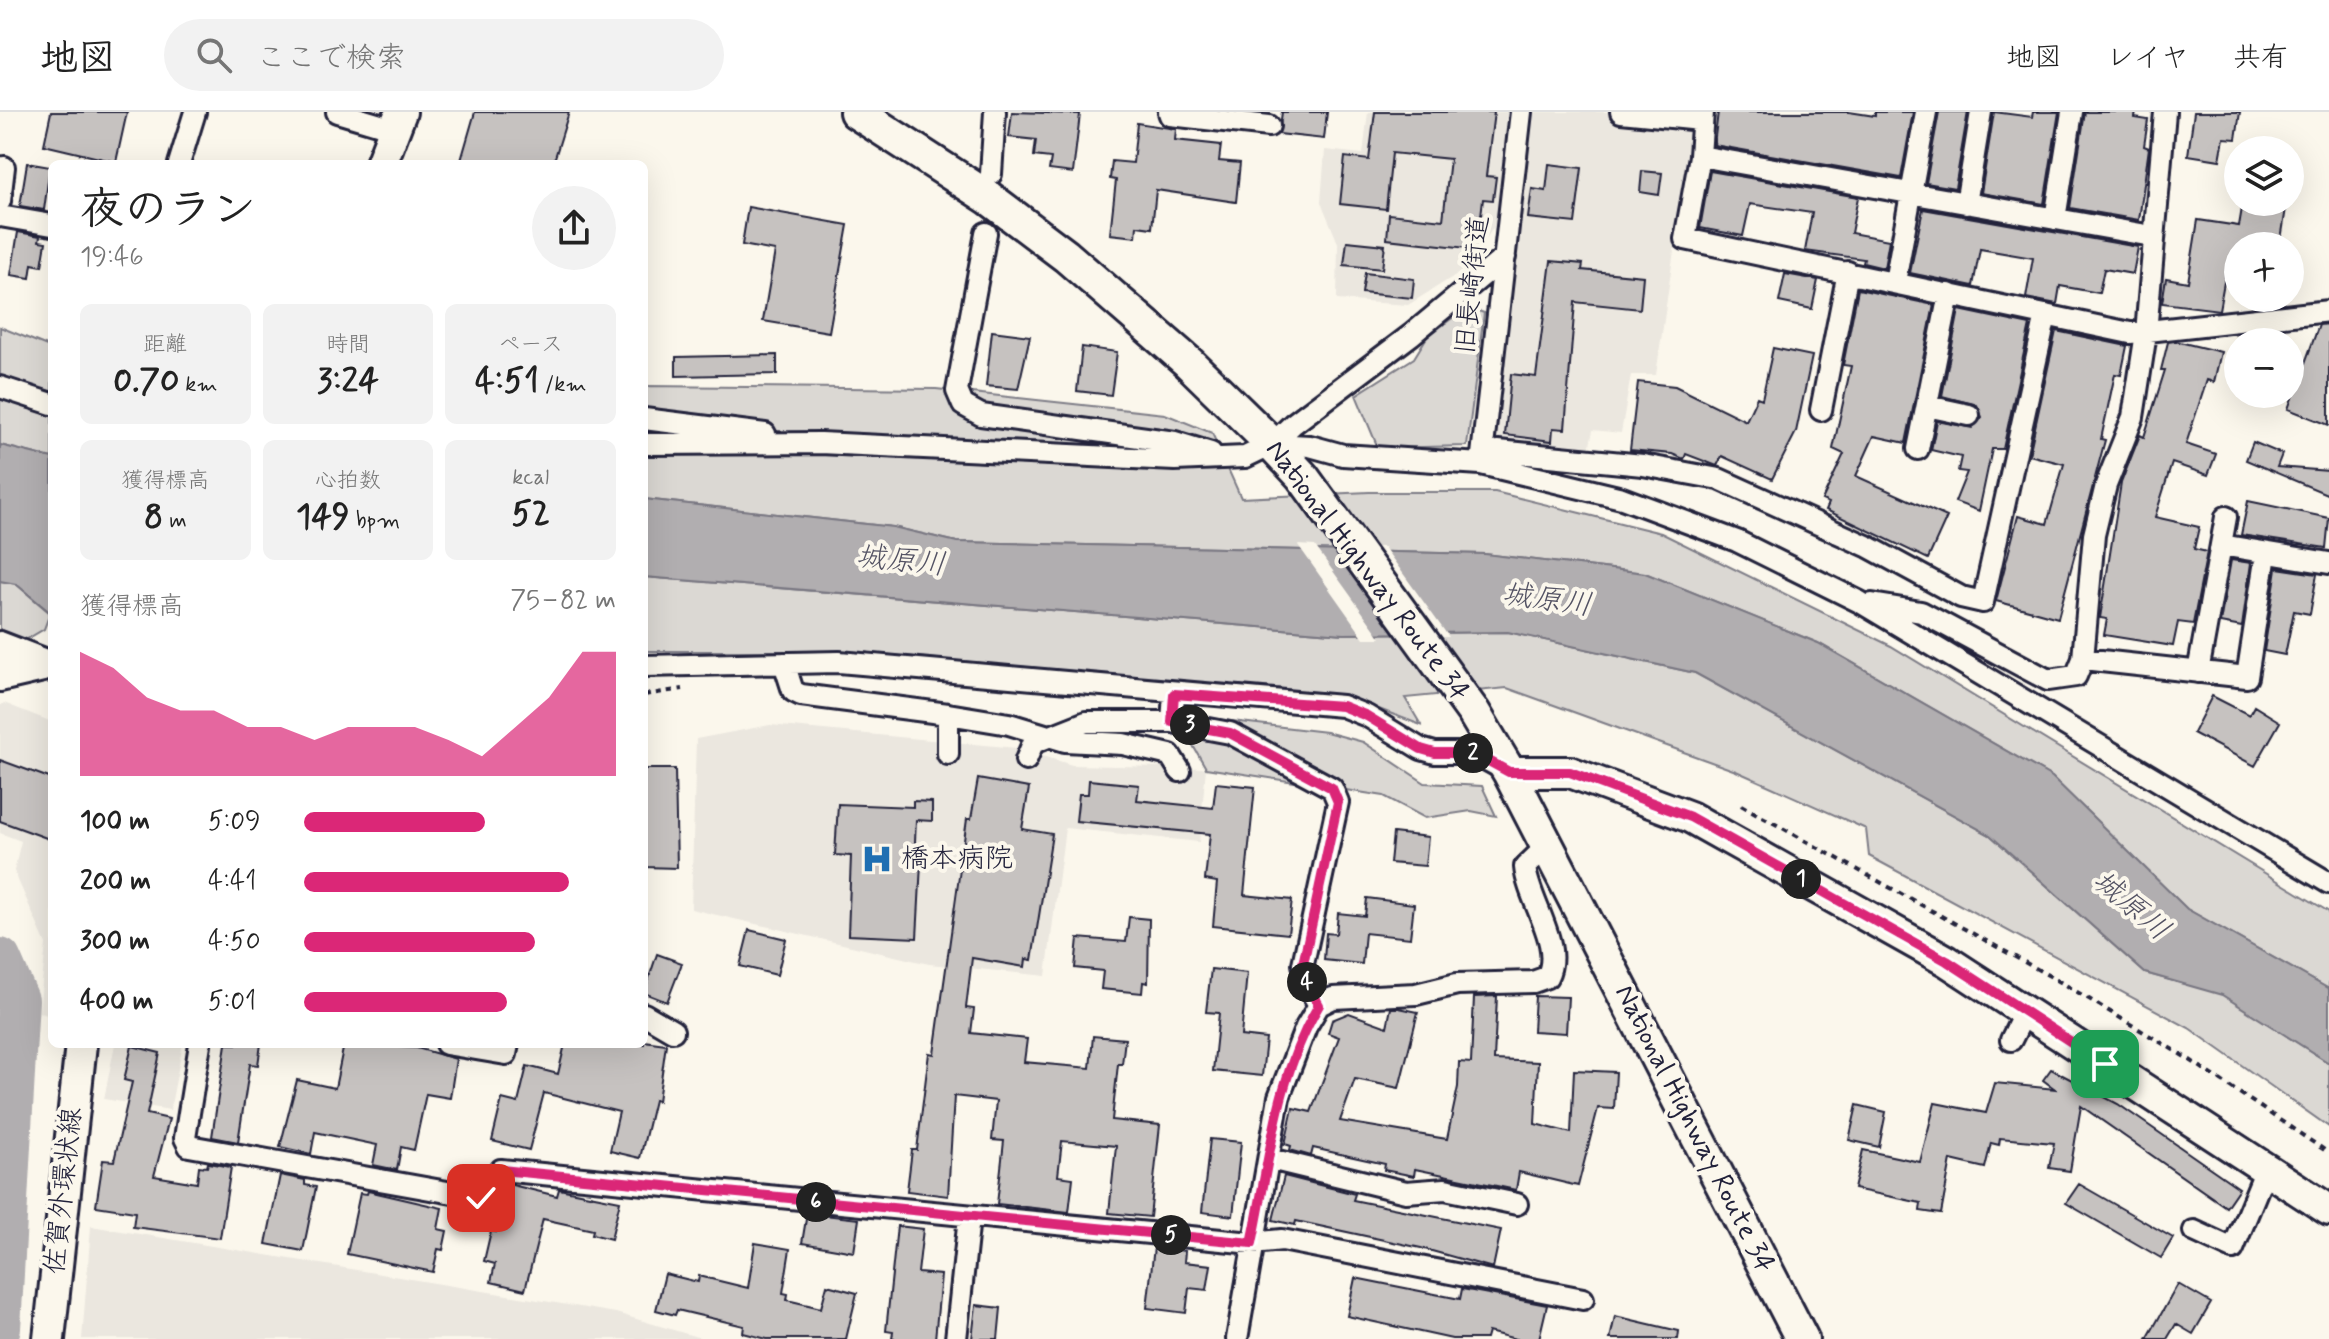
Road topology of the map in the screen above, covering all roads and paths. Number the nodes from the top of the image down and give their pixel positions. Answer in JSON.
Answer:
{"nodes":[{"id":1,"x":195,"y":112,"type":"edge"},
{"id":2,"x":337,"y":112,"type":"edge"},
{"id":3,"x":856,"y":112,"type":"edge"},
{"id":4,"x":995,"y":112,"type":"edge"},
{"id":5,"x":1169,"y":112,"type":"edge"},
{"id":6,"x":1521,"y":112,"type":"edge"},
{"id":7,"x":1621,"y":112,"type":"edge"},
{"id":8,"x":1926,"y":112,"type":"edge"},
{"id":9,"x":1981,"y":112,"type":"edge"},
{"id":10,"x":2072,"y":112,"type":"edge"},
{"id":11,"x":2165,"y":112,"type":"edge"},
{"id":12,"x":1702,"y":116,"type":"edge"},
{"id":13,"x":398,"y":120,"type":"edge"},
{"id":14,"x":1269,"y":126,"type":"dead end"},
{"id":15,"x":1700,"y":156,"type":"junction"},
{"id":16,"x":180,"y":160,"type":"edge"},
{"id":17,"x":383,"y":160,"type":"edge"},
{"id":18,"x":4,"y":167,"type":"dead end"},
{"id":19,"x":991,"y":174,"type":"dead end"},
{"id":20,"x":1911,"y":195,"type":"junction"},
{"id":21,"x":0,"y":201,"type":"edge"},
{"id":22,"x":1966,"y":204,"type":"junction"},
{"id":23,"x":0,"y":216,"type":"edge"},
{"id":24,"x":2055,"y":219,"type":"junction"},
{"id":25,"x":48,"y":224,"type":"edge"},
{"id":26,"x":986,"y":233,"type":"dead end"},
{"id":27,"x":2152,"y":236,"type":"junction"},
{"id":28,"x":1505,"y":257,"type":"junction"},
{"id":29,"x":1848,"y":272,"type":"junction"},
{"id":30,"x":1895,"y":282,"type":"junction"},
{"id":31,"x":1949,"y":294,"type":"junction"},
{"id":32,"x":2329,"y":311,"type":"edge"},
{"id":33,"x":2046,"y":315,"type":"junction"},
{"id":34,"x":2146,"y":333,"type":"junction"},
{"id":35,"x":0,"y":387,"type":"edge"},
{"id":36,"x":48,"y":403,"type":"edge"},
{"id":37,"x":1927,"y":406,"type":"junction"},
{"id":38,"x":1821,"y":410,"type":"dead end"},
{"id":39,"x":1969,"y":415,"type":"dead end"},
{"id":40,"x":648,"y":420,"type":"edge"},
{"id":41,"x":820,"y":443,"type":"junction"},
{"id":42,"x":648,"y":444,"type":"edge"},
{"id":43,"x":1272,"y":444,"type":"junction"},
{"id":44,"x":1918,"y":449,"type":"dead end"},
{"id":45,"x":1230,"y":459,"type":"junction"},
{"id":46,"x":1481,"y":464,"type":"junction"},
{"id":47,"x":2226,"y":517,"type":"dead end"},
{"id":48,"x":2221,"y":545,"type":"junction"},
{"id":49,"x":2266,"y":554,"type":"junction"},
{"id":50,"x":2329,"y":563,"type":"edge"},
{"id":51,"x":1860,"y":602,"type":"junction"},
{"id":52,"x":0,"y":642,"type":"edge"},
{"id":53,"x":2083,"y":659,"type":"junction"},
{"id":54,"x":48,"y":660,"type":"edge"},
{"id":55,"x":0,"y":662,"type":"edge"},
{"id":56,"x":784,"y":663,"type":"junction"},
{"id":57,"x":648,"y":666,"type":"edge"},
{"id":58,"x":48,"y":670,"type":"edge"},
{"id":59,"x":2198,"y":672,"type":"junction"},
{"id":60,"x":29,"y":673,"type":"junction"},
{"id":61,"x":0,"y":681,"type":"edge"},
{"id":62,"x":1174,"y":694,"type":"junction"},
{"id":63,"x":948,"y":714,"type":"junction"},
{"id":64,"x":1172,"y":722,"type":"junction"},
{"id":65,"x":1047,"y":736,"type":"junction"},
{"id":66,"x":948,"y":754,"type":"dead end"},
{"id":67,"x":1026,"y":760,"type":"dead end"},
{"id":68,"x":1180,"y":771,"type":"dead end"},
{"id":69,"x":1509,"y":772,"type":"junction"},
{"id":70,"x":1741,"y":805,"type":"dead end"},
{"id":71,"x":1547,"y":846,"type":"junction"},
{"id":72,"x":2329,"y":883,"type":"edge"},
{"id":73,"x":1319,"y":1005,"type":"junction"},
{"id":74,"x":2025,"y":1012,"type":"junction"},
{"id":75,"x":648,"y":1016,"type":"edge"},
{"id":76,"x":673,"y":1031,"type":"dead end"},
{"id":77,"x":2011,"y":1040,"type":"dead end"},
{"id":78,"x":81,"y":1048,"type":"edge"},
{"id":79,"x":199,"y":1048,"type":"edge"},
{"id":80,"x":470,"y":1048,"type":"edge"},
{"id":81,"x":507,"y":1048,"type":"edge"},
{"id":82,"x":2329,"y":1153,"type":"edge"},
{"id":83,"x":1270,"y":1159,"type":"junction"},
{"id":84,"x":2266,"y":1169,"type":"junction"},
{"id":85,"x":1517,"y":1204,"type":"dead end"},
{"id":86,"x":2329,"y":1210,"type":"edge"},
{"id":87,"x":969,"y":1217,"type":"junction"},
{"id":88,"x":2194,"y":1231,"type":"dead end"},
{"id":89,"x":1252,"y":1243,"type":"junction"},
{"id":90,"x":1583,"y":1299,"type":"dead end"},
{"id":91,"x":49,"y":1339,"type":"edge"},
{"id":92,"x":956,"y":1339,"type":"edge"},
{"id":93,"x":1237,"y":1339,"type":"edge"},
{"id":94,"x":1802,"y":1339,"type":"edge"}],
"edges":[{"from":1,"to":16,"type":"street"},
{"from":2,"to":13,"type":"street"},
{"from":3,"to":43,"type":"highway","name":"National Highway Route 34"},
{"from":4,"to":19,"type":"street"},
{"from":5,"to":14,"type":"street"},
{"from":6,"to":28,"type":"street","name":"旧長崎街道"},
{"from":7,"to":12,"type":"street"},
{"from":8,"to":20,"type":"street"},
{"from":9,"to":22,"type":"street"},
{"from":10,"to":24,"type":"street"},
{"from":11,"to":27,"type":"street"},
{"from":12,"to":15,"type":"street"},
{"from":13,"to":17,"type":"main road"},
{"from":15,"to":20,"type":"street"},
{"from":15,"to":29,"type":"street"},
{"from":18,"to":21,"type":"street"},
{"from":20,"to":22,"type":"street"},
{"from":20,"to":30,"type":"street"},
{"from":22,"to":24,"type":"street"},
{"from":23,"to":25,"type":"street"},
{"from":24,"to":27,"type":"street"},
{"from":26,"to":45,"type":"street"},
{"from":27,"to":34,"type":"street"},
{"from":28,"to":43,"type":"street"},
{"from":28,"to":46,"type":"street","name":"旧長崎街道"},
{"from":29,"to":30,"type":"street"},
{"from":29,"to":38,"type":"street"},
{"from":30,"to":31,"type":"street"},
{"from":31,"to":33,"type":"street"},
{"from":31,"to":37,"type":"street"},
{"from":32,"to":34,"type":"street"},
{"from":33,"to":34,"type":"street"},
{"from":33,"to":46,"type":"street"},
{"from":34,"to":53,"type":"street"},
{"from":35,"to":36,"type":"street"},
{"from":37,"to":39,"type":"street"},
{"from":37,"to":44,"type":"street"},
{"from":40,"to":41,"type":"street"},
{"from":41,"to":42,"type":"street"},
{"from":41,"to":45,"type":"street"},
{"from":43,"to":45,"type":"street"},
{"from":43,"to":46,"type":"street"},
{"from":43,"to":69,"type":"highway","name":"National Highway Route 34"},
{"from":46,"to":51,"type":"street"},
{"from":47,"to":48,"type":"street"},
{"from":48,"to":49,"type":"street"},
{"from":48,"to":59,"type":"street"},
{"from":49,"to":50,"type":"street"},
{"from":49,"to":59,"type":"street"},
{"from":51,"to":53,"type":"street"},
{"from":51,"to":72,"type":"street"},
{"from":52,"to":54,"type":"street"},
{"from":53,"to":59,"type":"street"},
{"from":55,"to":60,"type":"street"},
{"from":56,"to":57,"type":"street"},
{"from":56,"to":62,"type":"street"},
{"from":56,"to":63,"type":"street"},
{"from":58,"to":60,"type":"street"},
{"from":60,"to":61,"type":"street"},
{"from":62,"to":64,"type":"street"},
{"from":62,"to":69,"type":"street"},
{"from":63,"to":65,"type":"street"},
{"from":63,"to":66,"type":"street"},
{"from":64,"to":65,"type":"street"},
{"from":64,"to":73,"type":"street"},
{"from":65,"to":67,"type":"street"},
{"from":65,"to":68,"type":"street"},
{"from":69,"to":71,"type":"highway","name":"National Highway Route 34"},
{"from":69,"to":74,"type":"main road"},
{"from":70,"to":82,"type":"path"},
{"from":71,"to":73,"type":"street"},
{"from":71,"to":94,"type":"highway","name":"National Highway Route 34"},
{"from":73,"to":83,"type":"street"},
{"from":74,"to":77,"type":"street"},
{"from":74,"to":84,"type":"main road"},
{"from":75,"to":76,"type":"street"},
{"from":78,"to":91,"type":"main road","name":"佐賀外環状線"},
{"from":79,"to":87,"type":"street"},
{"from":80,"to":81,"type":"street"},
{"from":83,"to":85,"type":"street"},
{"from":83,"to":89,"type":"street"},
{"from":84,"to":86,"type":"main road"},
{"from":84,"to":88,"type":"street"},
{"from":87,"to":89,"type":"street"},
{"from":87,"to":92,"type":"street"},
{"from":89,"to":90,"type":"street"},
{"from":89,"to":93,"type":"street"}]}
